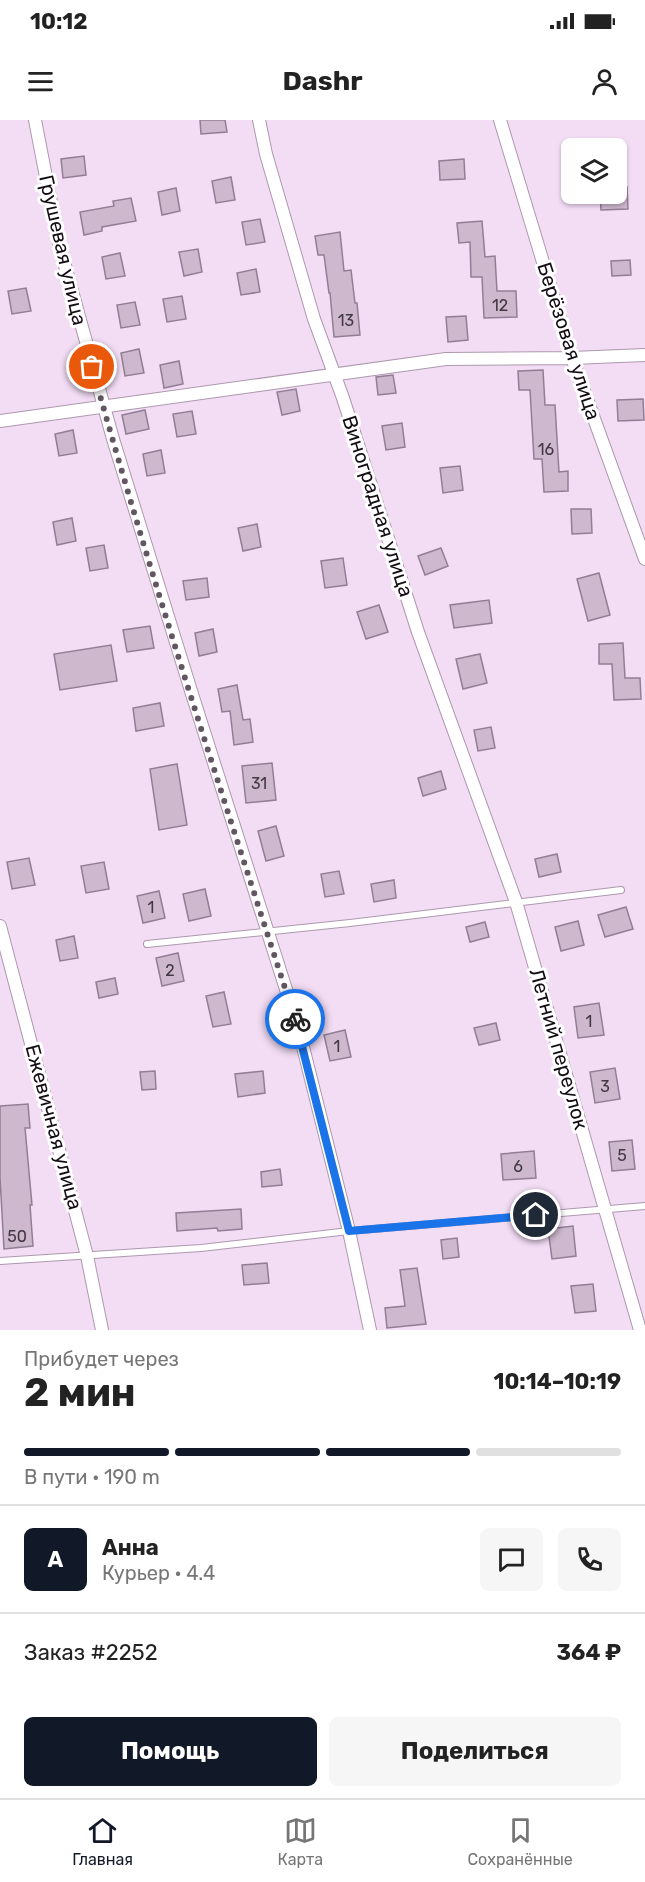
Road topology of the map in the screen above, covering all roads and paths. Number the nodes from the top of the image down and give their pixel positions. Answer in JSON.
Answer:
{"nodes":[{"id":1,"x":35,"y":120,"type":"edge"},
{"id":2,"x":260,"y":120,"type":"edge"},
{"id":3,"x":500,"y":120,"type":"edge"},
{"id":4,"x":645,"y":355,"type":"edge"},
{"id":5,"x":572,"y":358,"type":"junction"},
{"id":6,"x":335,"y":375,"type":"junction"},
{"id":7,"x":104,"y":408,"type":"junction"},
{"id":8,"x":0,"y":421,"type":"edge"},
{"id":9,"x":645,"y":559,"type":"edge"},
{"id":10,"x":511,"y":888,"type":"joint"},
{"id":11,"x":621,"y":890,"type":"dead end"},
{"id":12,"x":516,"y":902,"type":"junction"},
{"id":13,"x":0,"y":926,"type":"edge"},
{"id":14,"x":266,"y":930,"type":"junction"},
{"id":15,"x":147,"y":945,"type":"dead end"},
{"id":16,"x":645,"y":1206,"type":"edge"},
{"id":17,"x":606,"y":1209,"type":"junction"},
{"id":18,"x":349,"y":1231,"type":"junction"},
{"id":19,"x":87,"y":1256,"type":"junction"},
{"id":20,"x":0,"y":1261,"type":"edge"},
{"id":21,"x":102,"y":1330,"type":"edge"},
{"id":22,"x":370,"y":1330,"type":"edge"},
{"id":23,"x":640,"y":1330,"type":"edge"}],
"edges":[{"from":1,"to":7,"type":"street","name":"Грушевая улица"},
{"from":2,"to":6,"type":"street","name":"Виноградная улица"},
{"from":3,"to":5,"type":"street","name":"Берёзовая улица"},
{"from":4,"to":5,"type":"street"},
{"from":5,"to":6,"type":"street"},
{"from":5,"to":9,"type":"street","name":"Берёзовая улица"},
{"from":6,"to":7,"type":"street"},
{"from":6,"to":10,"type":"street","name":"Виноградная улица"},
{"from":7,"to":8,"type":"street"},
{"from":7,"to":14,"type":"street","name":"Грушевая улица"},
{"from":10,"to":12,"type":"street","name":"Летний переулок"},
{"from":11,"to":12,"type":"lane"},
{"from":12,"to":14,"type":"lane"},
{"from":12,"to":17,"type":"street","name":"Летний переулок"},
{"from":13,"to":19,"type":"street","name":"Ежевичная улица"},
{"from":14,"to":15,"type":"lane"},
{"from":14,"to":18,"type":"street","name":"Грушевая улица"},
{"from":16,"to":17,"type":"lane"},
{"from":17,"to":18,"type":"lane"},
{"from":17,"to":23,"type":"street","name":"Летний переулок"},
{"from":18,"to":19,"type":"lane"},
{"from":18,"to":22,"type":"street","name":"Грушевая улица"},
{"from":19,"to":20,"type":"lane"},
{"from":19,"to":21,"type":"street","name":"Ежевичная улица"}]}
